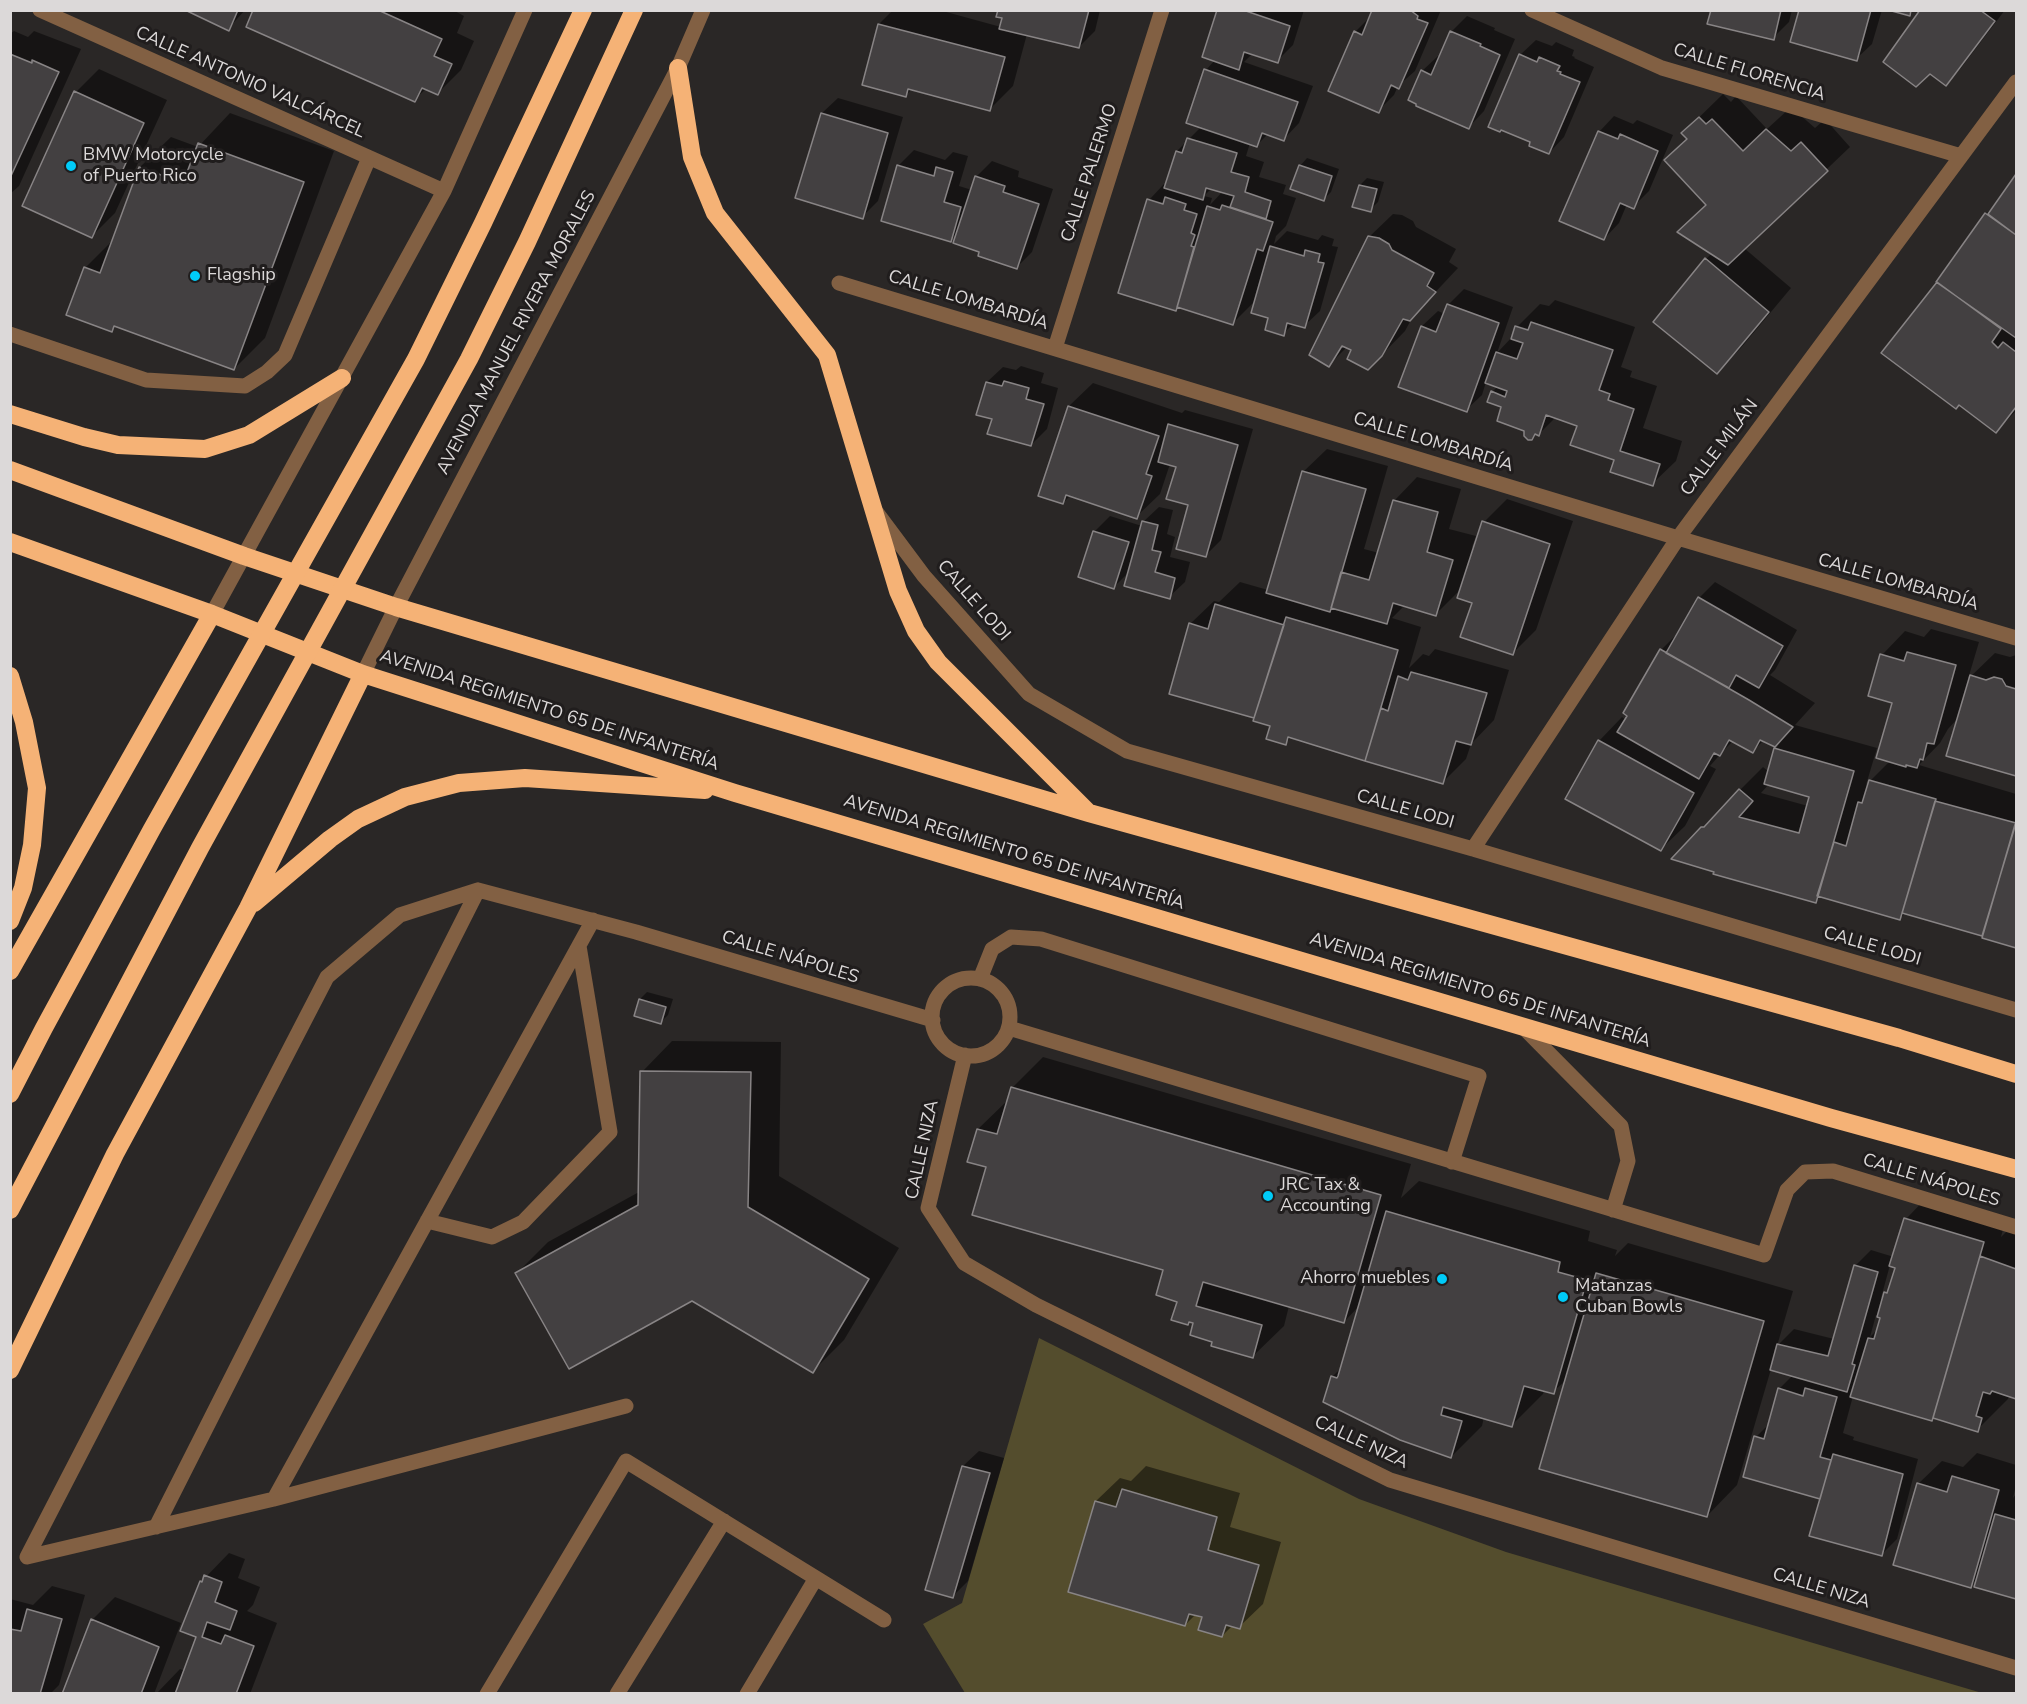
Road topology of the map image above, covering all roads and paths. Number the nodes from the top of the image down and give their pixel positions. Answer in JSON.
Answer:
{"nodes":[{"id":1,"x":40,"y":10,"type":"edge"},
{"id":2,"x":525,"y":10,"type":"edge"},
{"id":3,"x":583,"y":10,"type":"edge"},
{"id":4,"x":634,"y":10,"type":"edge"},
{"id":5,"x":703,"y":10,"type":"edge"},
{"id":6,"x":1162,"y":10,"type":"edge"},
{"id":7,"x":1532,"y":10,"type":"edge"},
{"id":8,"x":678,"y":68,"type":"junction"},
{"id":9,"x":2016,"y":82,"type":"edge"},
{"id":10,"x":1961,"y":156,"type":"junction"},
{"id":11,"x":369,"y":158,"type":"junction"},
{"id":12,"x":444,"y":191,"type":"junction"},
{"id":13,"x":840,"y":283,"type":"dead end"},
{"id":14,"x":10,"y":334,"type":"edge"},
{"id":15,"x":1055,"y":348,"type":"junction"},
{"id":16,"x":342,"y":378,"type":"junction"},
{"id":17,"x":10,"y":414,"type":"edge"},
{"id":18,"x":10,"y":470,"type":"edge"},
{"id":19,"x":872,"y":505,"type":"junction"},
{"id":20,"x":1678,"y":538,"type":"junction"},
{"id":21,"x":10,"y":542,"type":"edge"},
{"id":22,"x":244,"y":556,"type":"junction"},
{"id":23,"x":396,"y":607,"type":"junction"},
{"id":24,"x":212,"y":614,"type":"junction"},
{"id":25,"x":2016,"y":638,"type":"edge"},
{"id":26,"x":363,"y":674,"type":"junction"},
{"id":27,"x":10,"y":675,"type":"edge"},
{"id":28,"x":735,"y":792,"type":"junction"},
{"id":29,"x":1089,"y":813,"type":"junction"},
{"id":30,"x":1473,"y":849,"type":"junction"},
{"id":31,"x":478,"y":890,"type":"junction"},
{"id":32,"x":248,"y":908,"type":"junction"},
{"id":33,"x":593,"y":920,"type":"junction"},
{"id":34,"x":10,"y":921,"type":"edge"},
{"id":35,"x":579,"y":946,"type":"junction"},
{"id":36,"x":10,"y":971,"type":"edge"},
{"id":37,"x":980,"y":979,"type":"junction"},
{"id":38,"x":2016,"y":1010,"type":"edge"},
{"id":39,"x":933,"y":1020,"type":"junction"},
{"id":40,"x":1522,"y":1026,"type":"junction"},
{"id":41,"x":1009,"y":1028,"type":"junction"},
{"id":42,"x":965,"y":1055,"type":"junction"},
{"id":43,"x":2016,"y":1074,"type":"edge"},
{"id":44,"x":10,"y":1094,"type":"edge"},
{"id":45,"x":1452,"y":1162,"type":"junction"},
{"id":46,"x":2016,"y":1168,"type":"edge"},
{"id":47,"x":10,"y":1210,"type":"edge"},
{"id":48,"x":1612,"y":1210,"type":"junction"},
{"id":49,"x":427,"y":1221,"type":"junction"},
{"id":50,"x":2016,"y":1227,"type":"edge"},
{"id":51,"x":10,"y":1370,"type":"edge"},
{"id":52,"x":626,"y":1406,"type":"dead end"},
{"id":53,"x":274,"y":1499,"type":"junction"},
{"id":54,"x":723,"y":1521,"type":"junction"},
{"id":55,"x":156,"y":1527,"type":"junction"},
{"id":56,"x":816,"y":1578,"type":"junction"},
{"id":57,"x":884,"y":1620,"type":"dead end"},
{"id":58,"x":2016,"y":1668,"type":"edge"},
{"id":59,"x":487,"y":1694,"type":"edge"},
{"id":60,"x":617,"y":1694,"type":"edge"},
{"id":61,"x":747,"y":1694,"type":"edge"}],
"edges":[{"from":1,"to":11,"type":"street","name":"CALLE ANTONIO VALCÁRCEL"},
{"from":2,"to":12,"type":"street"},
{"from":3,"to":44,"type":"highway","bridge":true},
{"from":4,"to":47,"type":"highway","bridge":true},
{"from":5,"to":8,"type":"street","name":"AVENIDA MANUEL RIVERA MORALES"},
{"from":6,"to":15,"type":"street","name":"CALLE PALERMO"},
{"from":7,"to":10,"type":"street","name":"CALLE FLORENCIA"},
{"from":8,"to":19,"type":"highway"},
{"from":8,"to":23,"type":"street","name":"AVENIDA MANUEL RIVERA MORALES"},
{"from":9,"to":10,"type":"street","name":"CALLE MILÁN"},
{"from":10,"to":20,"type":"street","name":"CALLE MILÁN"},
{"from":11,"to":12,"type":"street","name":"CALLE ANTONIO VALCÁRCEL"},
{"from":11,"to":14,"type":"street"},
{"from":12,"to":16,"type":"street"},
{"from":13,"to":15,"type":"street","name":"CALLE LOMBARDÍA"},
{"from":15,"to":20,"type":"street","name":"CALLE LOMBARDÍA"},
{"from":16,"to":17,"type":"highway"},
{"from":16,"to":22,"type":"street"},
{"from":18,"to":22,"type":"highway"},
{"from":19,"to":29,"type":"highway"},
{"from":19,"to":30,"type":"street","name":"CALLE LODI"},
{"from":20,"to":25,"type":"street","name":"CALLE LOMBARDÍA"},
{"from":20,"to":30,"type":"street","name":"CALLE MILÁN"},
{"from":21,"to":24,"type":"highway","name":"AVENIDA REGIMIENTO 65 DE INFANTERÍA"},
{"from":22,"to":23,"type":"highway"},
{"from":22,"to":24,"type":"street"},
{"from":23,"to":26,"type":"street","name":"AVENIDA MANUEL RIVERA MORALES"},
{"from":23,"to":29,"type":"highway"},
{"from":24,"to":26,"type":"highway","name":"AVENIDA REGIMIENTO 65 DE INFANTERÍA"},
{"from":24,"to":36,"type":"highway"},
{"from":26,"to":28,"type":"highway","name":"AVENIDA REGIMIENTO 65 DE INFANTERÍA"},
{"from":26,"to":32,"type":"highway"},
{"from":27,"to":34,"type":"highway"},
{"from":28,"to":32,"type":"highway"},
{"from":28,"to":40,"type":"highway","name":"AVENIDA REGIMIENTO 65 DE INFANTERÍA"},
{"from":29,"to":43,"type":"highway"},
{"from":30,"to":38,"type":"street","name":"CALLE LODI"},
{"from":31,"to":33,"type":"street","name":"CALLE NÁPOLES"},
{"from":31,"to":55,"type":"street"},
{"from":31,"to":55,"type":"street"},
{"from":32,"to":51,"type":"highway"},
{"from":33,"to":35,"type":"street"},
{"from":33,"to":39,"type":"street","name":"CALLE NÁPOLES"},
{"from":35,"to":49,"type":"street"},
{"from":35,"to":49,"type":"street"},
{"from":37,"to":39,"type":"street"},
{"from":37,"to":41,"type":"street"},
{"from":37,"to":45,"type":"street"},
{"from":39,"to":42,"type":"street"},
{"from":40,"to":46,"type":"highway","name":"AVENIDA REGIMIENTO 65 DE INFANTERÍA"},
{"from":40,"to":48,"type":"street"},
{"from":41,"to":42,"type":"street"},
{"from":41,"to":45,"type":"street"},
{"from":42,"to":58,"type":"street","name":"CALLE NIZA"},
{"from":45,"to":48,"type":"street"},
{"from":48,"to":50,"type":"street","name":"CALLE NÁPOLES"},
{"from":49,"to":53,"type":"street"},
{"from":52,"to":53,"type":"street"},
{"from":53,"to":55,"type":"street"},
{"from":54,"to":56,"type":"street"},
{"from":54,"to":59,"type":"street"},
{"from":54,"to":60,"type":"street"},
{"from":56,"to":57,"type":"street"},
{"from":56,"to":61,"type":"street"}]}
